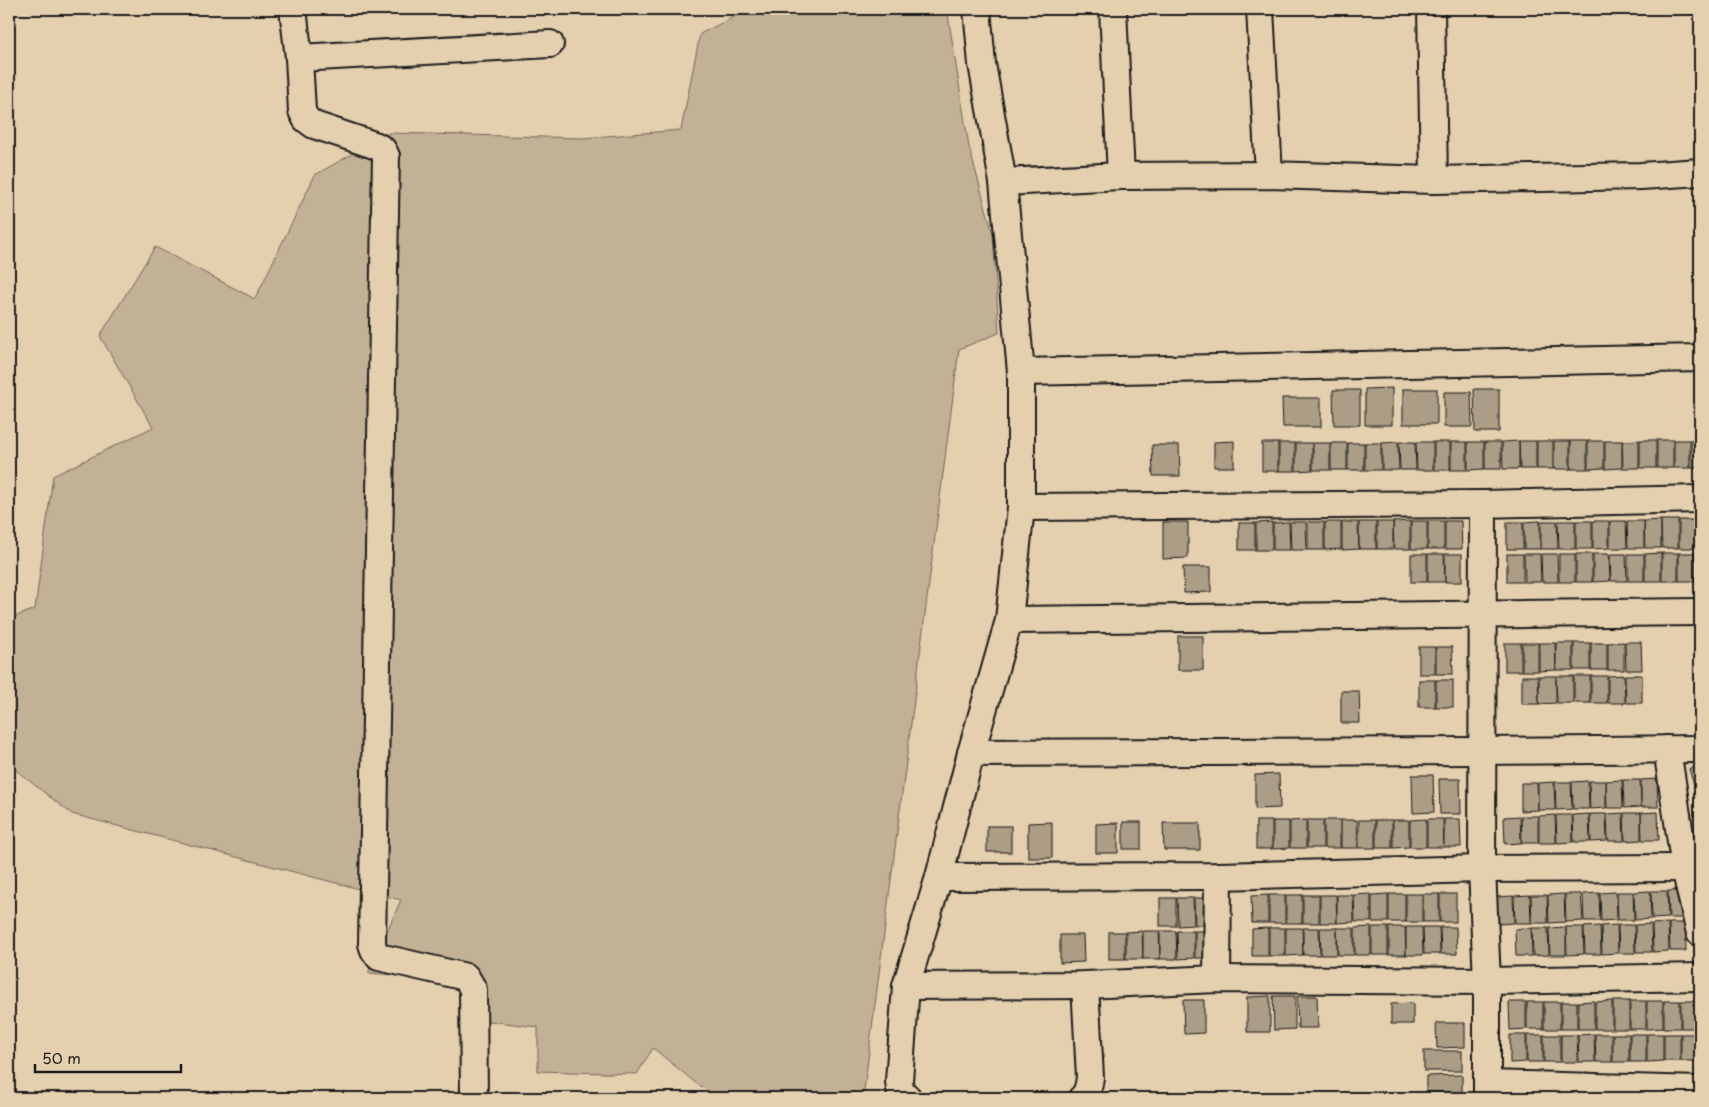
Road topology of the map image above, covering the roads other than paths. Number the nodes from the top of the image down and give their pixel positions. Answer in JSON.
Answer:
{"nodes":[{"id":1,"x":293,"y":9,"type":"edge"},
{"id":2,"x":977,"y":9,"type":"edge"},
{"id":3,"x":1113,"y":9,"type":"edge"},
{"id":4,"x":1260,"y":9,"type":"edge"},
{"id":5,"x":1431,"y":9,"type":"edge"},
{"id":6,"x":550,"y":44,"type":"dead end"},
{"id":7,"x":299,"y":58,"type":"junction"},
{"id":8,"x":1700,"y":172,"type":"edge"},
{"id":9,"x":1269,"y":174,"type":"junction"},
{"id":10,"x":1121,"y":176,"type":"junction"},
{"id":11,"x":1434,"y":180,"type":"junction"},
{"id":12,"x":1003,"y":182,"type":"junction"},
{"id":13,"x":1700,"y":358,"type":"edge"},
{"id":14,"x":1022,"y":372,"type":"junction"},
{"id":15,"x":1700,"y":499,"type":"edge"},
{"id":16,"x":1483,"y":504,"type":"junction"},
{"id":17,"x":1021,"y":507,"type":"junction"},
{"id":18,"x":1700,"y":612,"type":"edge"},
{"id":19,"x":1482,"y":615,"type":"junction"},
{"id":20,"x":1009,"y":620,"type":"junction"},
{"id":21,"x":1667,"y":749,"type":"junction"},
{"id":22,"x":1700,"y":749,"type":"edge"},
{"id":23,"x":1482,"y":751,"type":"junction"},
{"id":24,"x":971,"y":752,"type":"junction"},
{"id":25,"x":1685,"y":868,"type":"junction"},
{"id":26,"x":1482,"y":869,"type":"junction"},
{"id":27,"x":1218,"y":876,"type":"junction"},
{"id":28,"x":939,"y":877,"type":"junction"},
{"id":29,"x":1700,"y":933,"type":"edge"},
{"id":30,"x":1700,"y":977,"type":"edge"},
{"id":31,"x":1217,"y":979,"type":"junction"},
{"id":32,"x":1487,"y":981,"type":"junction"},
{"id":33,"x":1085,"y":984,"type":"junction"},
{"id":34,"x":906,"y":986,"type":"junction"},
{"id":35,"x":1700,"y":1090,"type":"edge"},
{"id":36,"x":1487,"y":1091,"type":"edge"},
{"id":37,"x":474,"y":1098,"type":"edge"},
{"id":38,"x":908,"y":1098,"type":"edge"},
{"id":39,"x":1082,"y":1098,"type":"edge"}],
"edges":[{"from":1,"to":7,"type":"street"},
{"from":2,"to":12,"type":"street"},
{"from":3,"to":10,"type":"street"},
{"from":4,"to":9,"type":"street"},
{"from":5,"to":11,"type":"street"},
{"from":6,"to":7,"type":"street"},
{"from":7,"to":37,"type":"street"},
{"from":8,"to":11,"type":"street"},
{"from":9,"to":10,"type":"street"},
{"from":9,"to":11,"type":"street"},
{"from":10,"to":12,"type":"street"},
{"from":12,"to":14,"type":"street"},
{"from":13,"to":14,"type":"street"},
{"from":14,"to":17,"type":"street"},
{"from":15,"to":16,"type":"street"},
{"from":16,"to":17,"type":"street"},
{"from":16,"to":19,"type":"street"},
{"from":17,"to":20,"type":"street"},
{"from":18,"to":19,"type":"street"},
{"from":19,"to":20,"type":"street"},
{"from":19,"to":23,"type":"street"},
{"from":20,"to":24,"type":"street"},
{"from":21,"to":22,"type":"street"},
{"from":21,"to":23,"type":"street"},
{"from":21,"to":25,"type":"street"},
{"from":23,"to":24,"type":"street"},
{"from":23,"to":26,"type":"street"},
{"from":24,"to":28,"type":"street"},
{"from":25,"to":26,"type":"street"},
{"from":25,"to":29,"type":"street"},
{"from":26,"to":27,"type":"street"},
{"from":26,"to":32,"type":"street"},
{"from":27,"to":28,"type":"street"},
{"from":27,"to":31,"type":"street"},
{"from":28,"to":34,"type":"street"},
{"from":30,"to":32,"type":"street"},
{"from":31,"to":32,"type":"street"},
{"from":31,"to":33,"type":"street"},
{"from":32,"to":36,"type":"street"},
{"from":33,"to":34,"type":"street"},
{"from":33,"to":39,"type":"street"},
{"from":34,"to":38,"type":"street"},
{"from":35,"to":36,"type":"street"}]}
